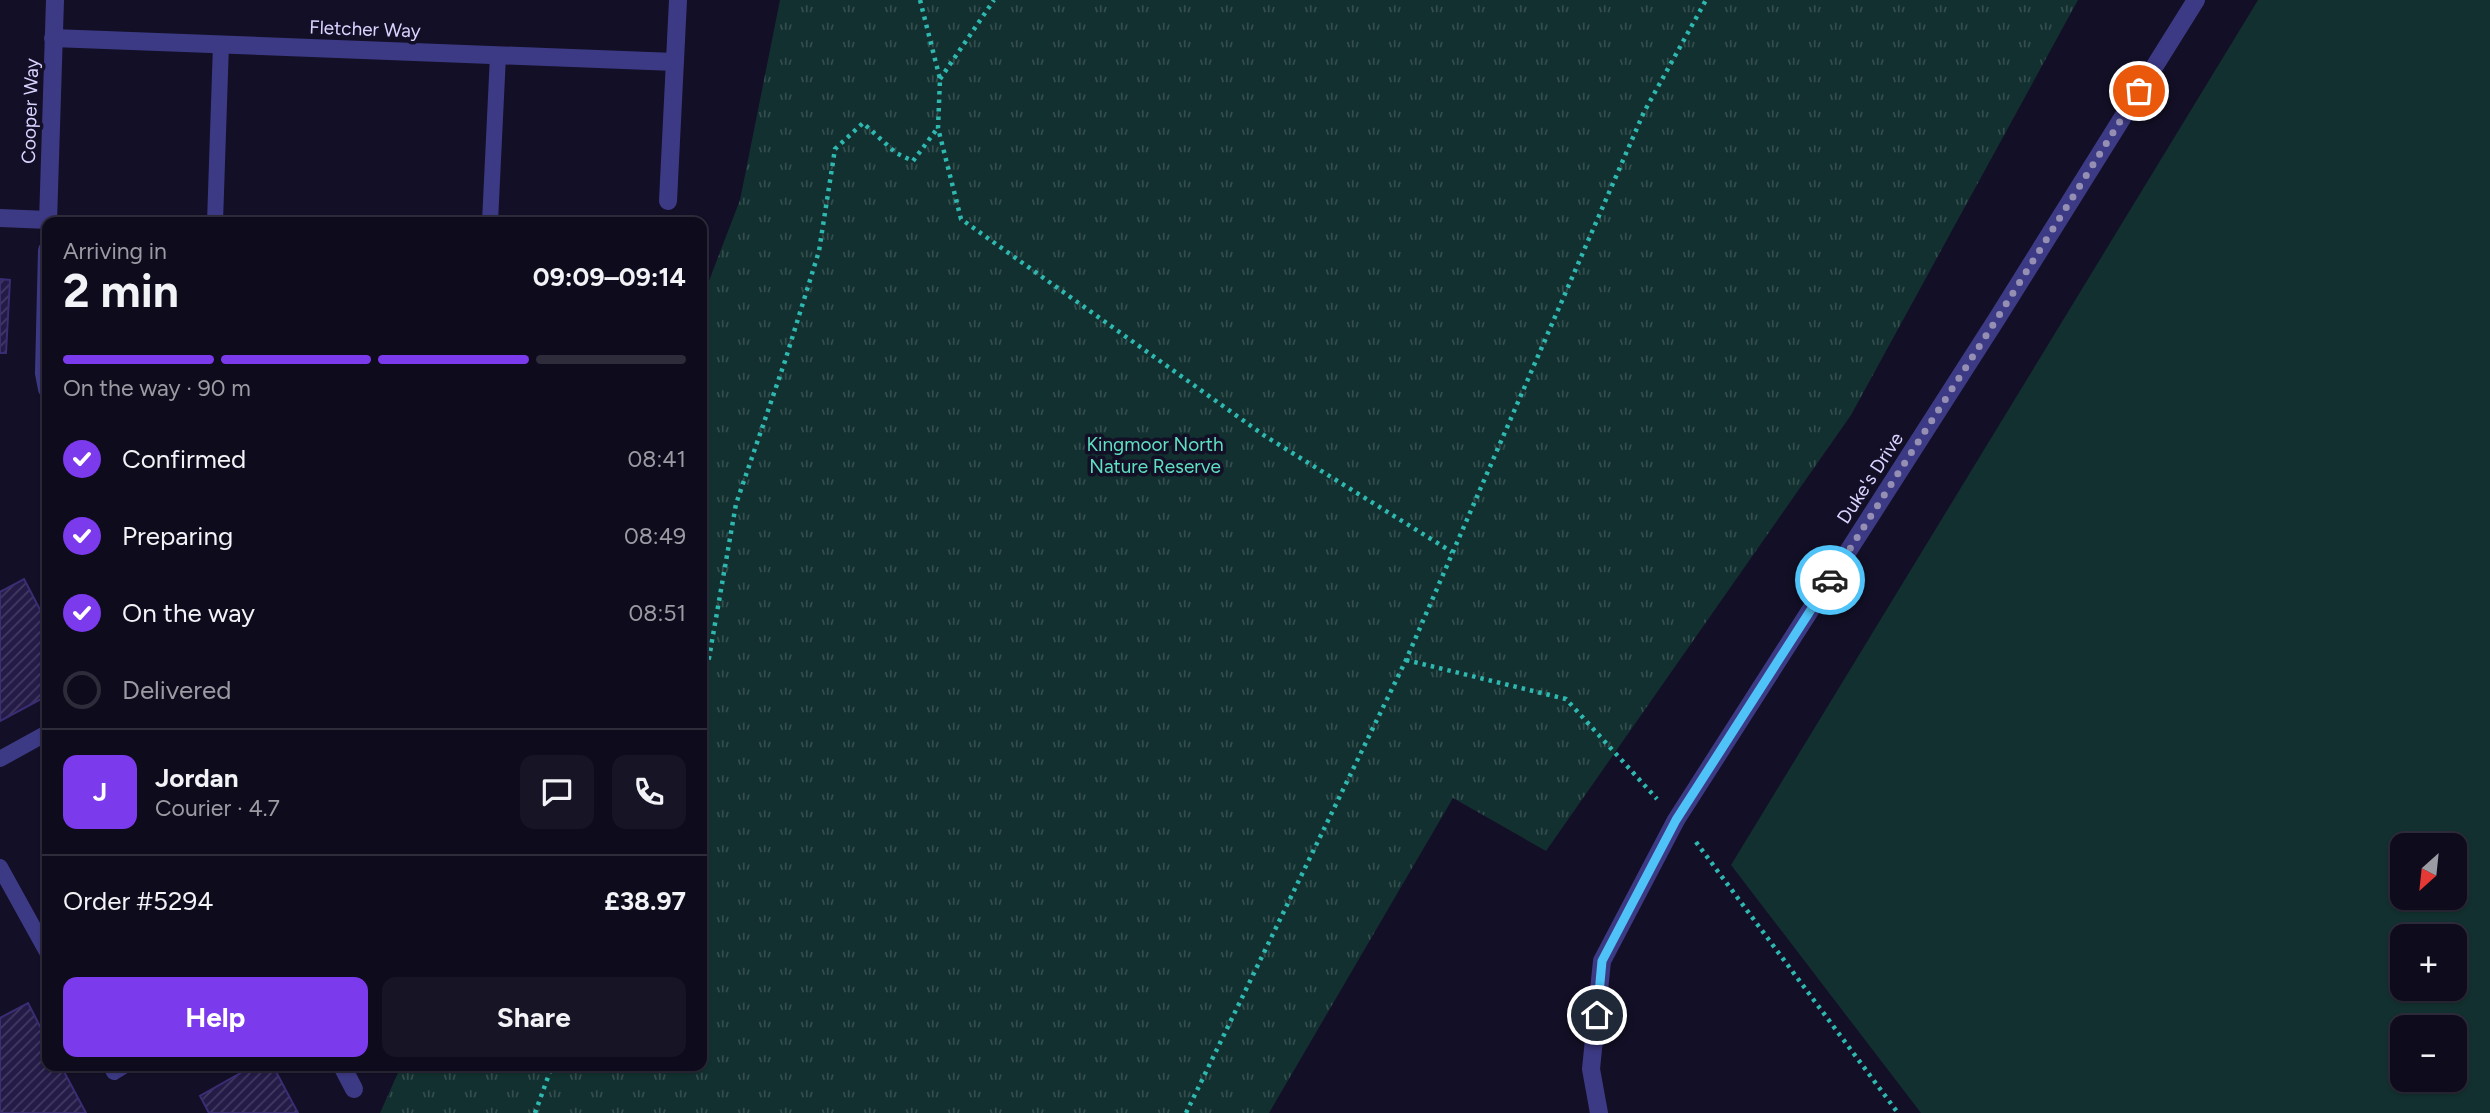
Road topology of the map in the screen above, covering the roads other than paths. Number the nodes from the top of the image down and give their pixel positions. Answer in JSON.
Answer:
{"nodes":[{"id":1,"x":55,"y":0,"type":"edge"},
{"id":2,"x":678,"y":0,"type":"edge"},
{"id":3,"x":2196,"y":0,"type":"edge"},
{"id":4,"x":53,"y":38,"type":"junction"},
{"id":5,"x":222,"y":44,"type":"junction"},
{"id":6,"x":498,"y":55,"type":"junction"},
{"id":7,"x":675,"y":62,"type":"junction"},
{"id":8,"x":668,"y":201,"type":"dead end"},
{"id":9,"x":48,"y":217,"type":"edge"},
{"id":10,"x":215,"y":217,"type":"edge"},
{"id":11,"x":490,"y":217,"type":"edge"},
{"id":12,"x":0,"y":218,"type":"edge"},
{"id":13,"x":42,"y":221,"type":"edge"},
{"id":14,"x":42,"y":736,"type":"edge"},
{"id":15,"x":0,"y":759,"type":"edge"},
{"id":16,"x":0,"y":867,"type":"edge"},
{"id":17,"x":42,"y":943,"type":"edge"},
{"id":18,"x":345,"y":1071,"type":"edge"},
{"id":19,"x":354,"y":1089,"type":"dead end"},
{"id":20,"x":1599,"y":1113,"type":"edge"}],
"edges":[{"from":1,"to":4,"type":"street","name":"Cooper Way"},
{"from":2,"to":7,"type":"street"},
{"from":3,"to":20,"type":"street","name":"Duke's Drive"},
{"from":4,"to":5,"type":"street","name":"Fletcher Way"},
{"from":4,"to":9,"type":"street","name":"Cooper Way"},
{"from":5,"to":6,"type":"street","name":"Fletcher Way"},
{"from":5,"to":10,"type":"lane"},
{"from":6,"to":7,"type":"street","name":"Fletcher Way"},
{"from":6,"to":11,"type":"lane"},
{"from":7,"to":8,"type":"street"},
{"from":12,"to":13,"type":"street"},
{"from":14,"to":15,"type":"lane"},
{"from":16,"to":17,"type":"lane"},
{"from":18,"to":19,"type":"street"}]}
